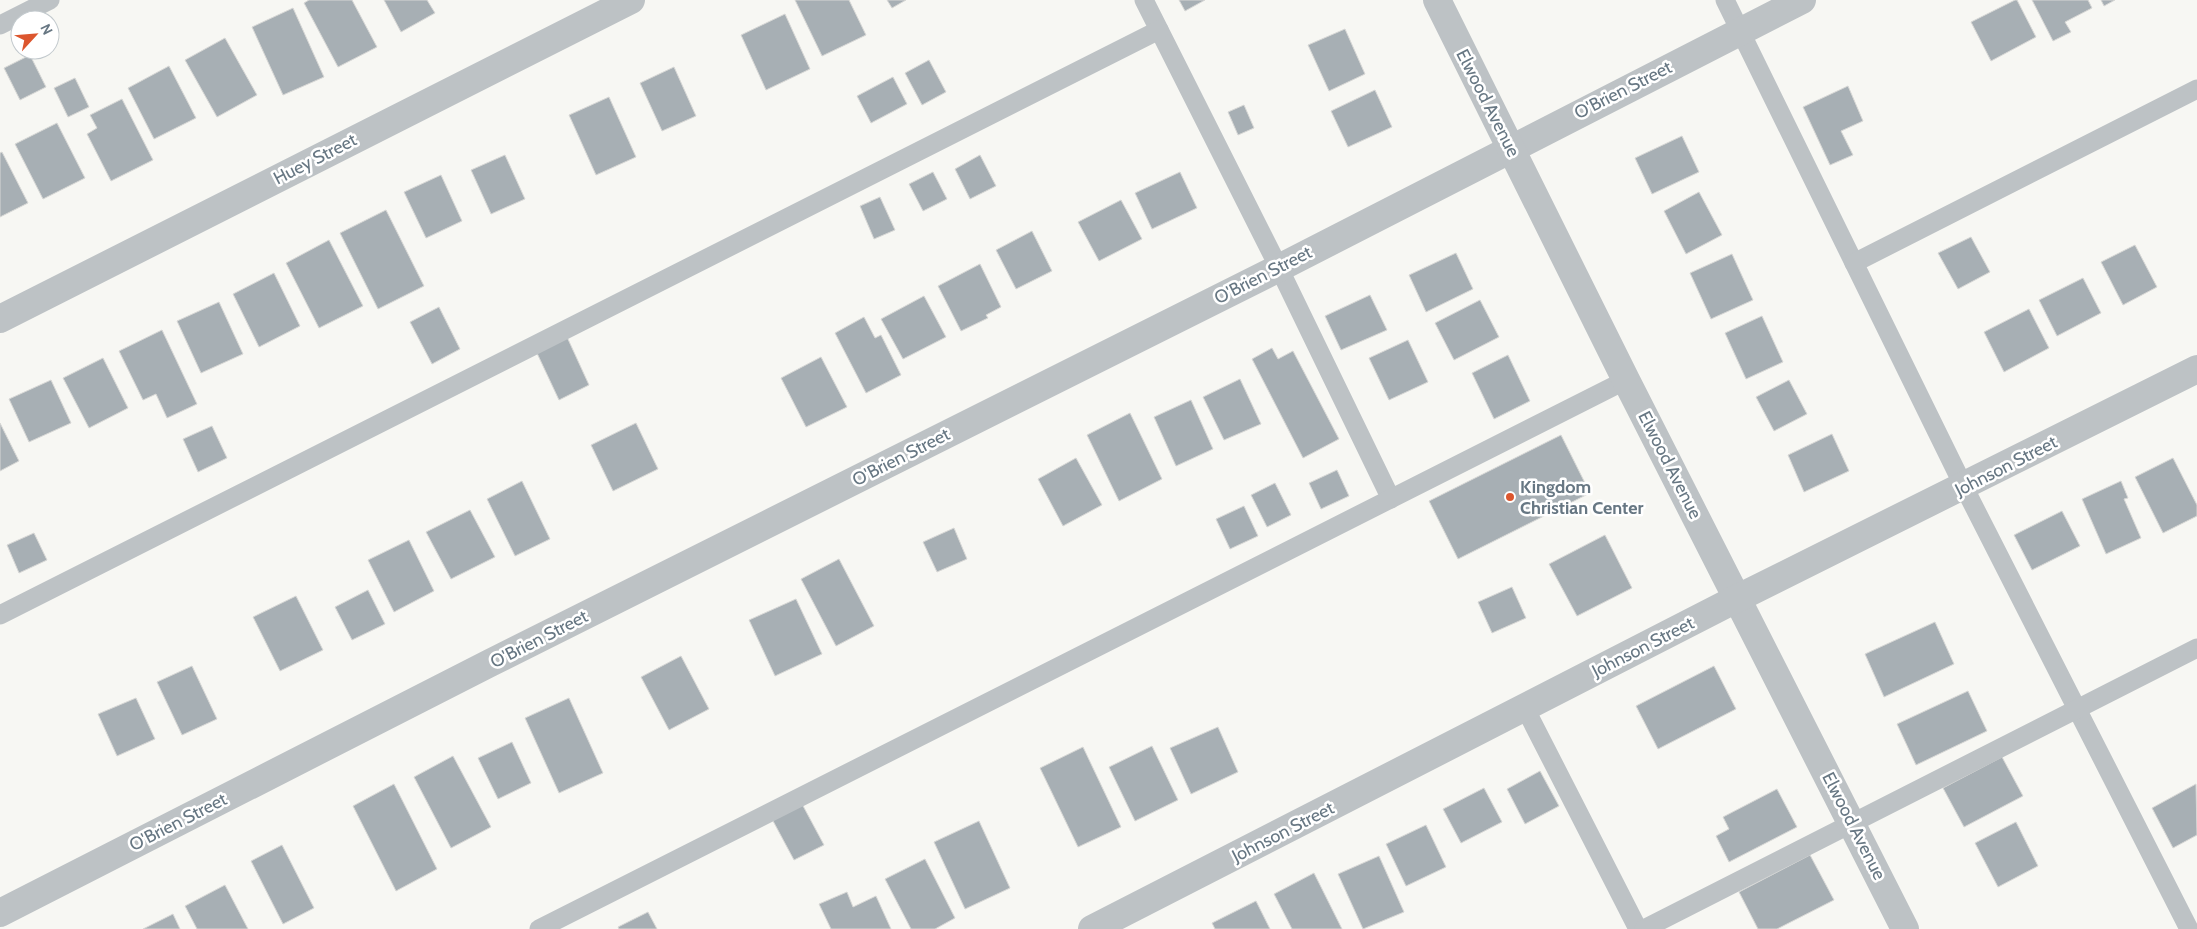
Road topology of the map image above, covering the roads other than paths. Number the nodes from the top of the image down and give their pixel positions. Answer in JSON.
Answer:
{"nodes":[{"id":1,"x":50,"y":0,"type":"edge"},
{"id":2,"x":630,"y":0,"type":"edge"},
{"id":3,"x":1144,"y":0,"type":"edge"},
{"id":4,"x":1437,"y":0,"type":"edge"},
{"id":5,"x":1725,"y":0,"type":"edge"},
{"id":6,"x":1802,"y":0,"type":"edge"},
{"id":7,"x":0,"y":25,"type":"edge"},
{"id":8,"x":1159,"y":30,"type":"junction"},
{"id":9,"x":1741,"y":31,"type":"junction"},
{"id":10,"x":2197,"y":89,"type":"edge"},
{"id":11,"x":1511,"y":148,"type":"junction"},
{"id":12,"x":1854,"y":263,"type":"junction"},
{"id":13,"x":1279,"y":268,"type":"junction"},
{"id":14,"x":0,"y":319,"type":"edge"},
{"id":15,"x":2197,"y":369,"type":"edge"},
{"id":16,"x":1626,"y":380,"type":"junction"},
{"id":17,"x":1964,"y":487,"type":"junction"},
{"id":18,"x":1391,"y":499,"type":"junction"},
{"id":19,"x":1738,"y":598,"type":"junction"},
{"id":20,"x":0,"y":615,"type":"edge"},
{"id":21,"x":2197,"y":648,"type":"edge"},
{"id":22,"x":1526,"y":708,"type":"junction"},
{"id":23,"x":2077,"y":708,"type":"junction"},
{"id":24,"x":1852,"y":823,"type":"junction"},
{"id":25,"x":0,"y":913,"type":"edge"},
{"id":26,"x":539,"y":929,"type":"edge"},
{"id":27,"x":1092,"y":929,"type":"edge"},
{"id":28,"x":1638,"y":929,"type":"edge"},
{"id":29,"x":1644,"y":929,"type":"edge"},
{"id":30,"x":1906,"y":929,"type":"edge"},
{"id":31,"x":2189,"y":929,"type":"edge"}],
"edges":[{"from":1,"to":7,"type":"lane"},
{"from":2,"to":14,"type":"street","name":"Huey Street"},
{"from":3,"to":8,"type":"lane"},
{"from":4,"to":11,"type":"street","name":"Elwood Avenue"},
{"from":5,"to":9,"type":"lane"},
{"from":6,"to":9,"type":"street","name":"O'Brien Street"},
{"from":8,"to":13,"type":"lane"},
{"from":8,"to":20,"type":"lane"},
{"from":9,"to":11,"type":"street","name":"O'Brien Street"},
{"from":9,"to":12,"type":"lane"},
{"from":10,"to":12,"type":"lane"},
{"from":11,"to":13,"type":"street","name":"O'Brien Street"},
{"from":11,"to":16,"type":"street","name":"Elwood Avenue"},
{"from":12,"to":17,"type":"lane"},
{"from":13,"to":18,"type":"lane"},
{"from":13,"to":25,"type":"street","name":"O'Brien Street"},
{"from":15,"to":17,"type":"street","name":"Johnson Street"},
{"from":16,"to":18,"type":"lane"},
{"from":16,"to":19,"type":"street","name":"Elwood Avenue"},
{"from":17,"to":19,"type":"street","name":"Johnson Street"},
{"from":17,"to":23,"type":"lane"},
{"from":18,"to":26,"type":"lane"},
{"from":19,"to":22,"type":"street","name":"Johnson Street"},
{"from":19,"to":24,"type":"street","name":"Elwood Avenue"},
{"from":21,"to":23,"type":"lane"},
{"from":22,"to":27,"type":"street","name":"Johnson Street"},
{"from":22,"to":28,"type":"lane"},
{"from":23,"to":24,"type":"lane"},
{"from":23,"to":31,"type":"lane"},
{"from":24,"to":29,"type":"lane"},
{"from":24,"to":30,"type":"street","name":"Elwood Avenue"}]}
